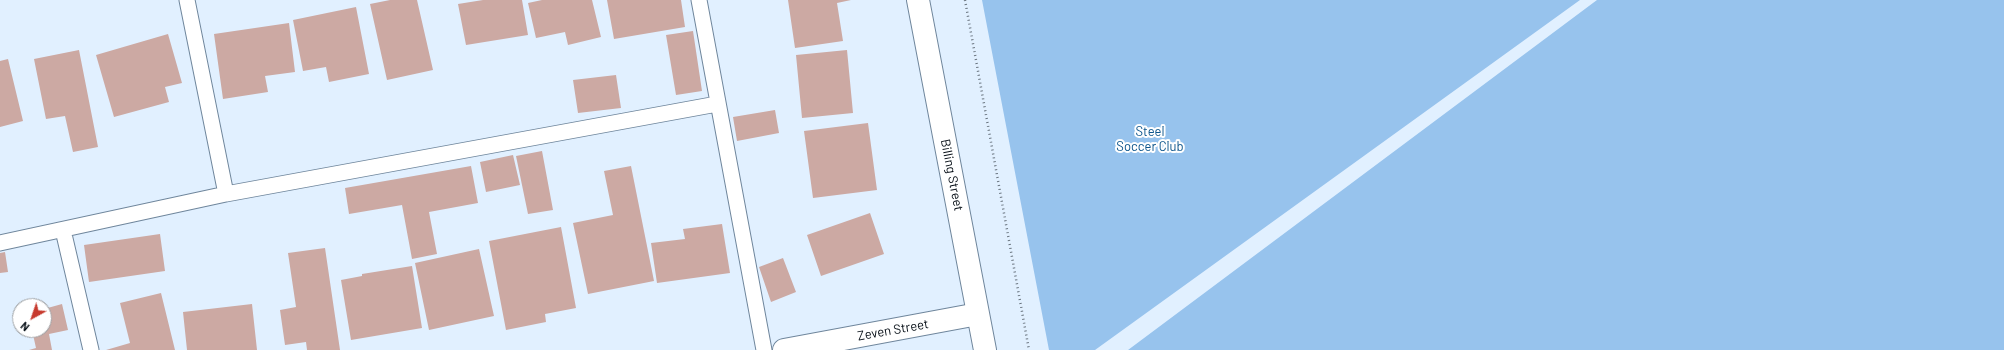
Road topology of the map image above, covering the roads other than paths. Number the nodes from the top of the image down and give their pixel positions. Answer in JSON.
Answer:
{"nodes":[{"id":1,"x":188,"y":0,"type":"edge"},
{"id":2,"x":699,"y":0,"type":"edge"},
{"id":3,"x":918,"y":0,"type":"edge"},
{"id":4,"x":717,"y":104,"type":"junction"},
{"id":5,"x":226,"y":194,"type":"junction"},
{"id":6,"x":63,"y":230,"type":"junction"},
{"id":7,"x":0,"y":243,"type":"edge"},
{"id":8,"x":978,"y":314,"type":"junction"},
{"id":9,"x":91,"y":350,"type":"edge"},
{"id":10,"x":764,"y":350,"type":"edge"},
{"id":11,"x":784,"y":350,"type":"edge"},
{"id":12,"x":985,"y":350,"type":"edge"}],
"edges":[{"from":1,"to":5,"type":"lane"},
{"from":2,"to":4,"type":"lane"},
{"from":3,"to":8,"type":"street","name":"Billing Street"},
{"from":4,"to":5,"type":"lane"},
{"from":4,"to":10,"type":"lane"},
{"from":5,"to":6,"type":"lane"},
{"from":6,"to":7,"type":"lane"},
{"from":6,"to":9,"type":"lane"},
{"from":8,"to":11,"type":"street","name":"Zeven Street"},
{"from":8,"to":12,"type":"street","name":"Billing Street"}]}
